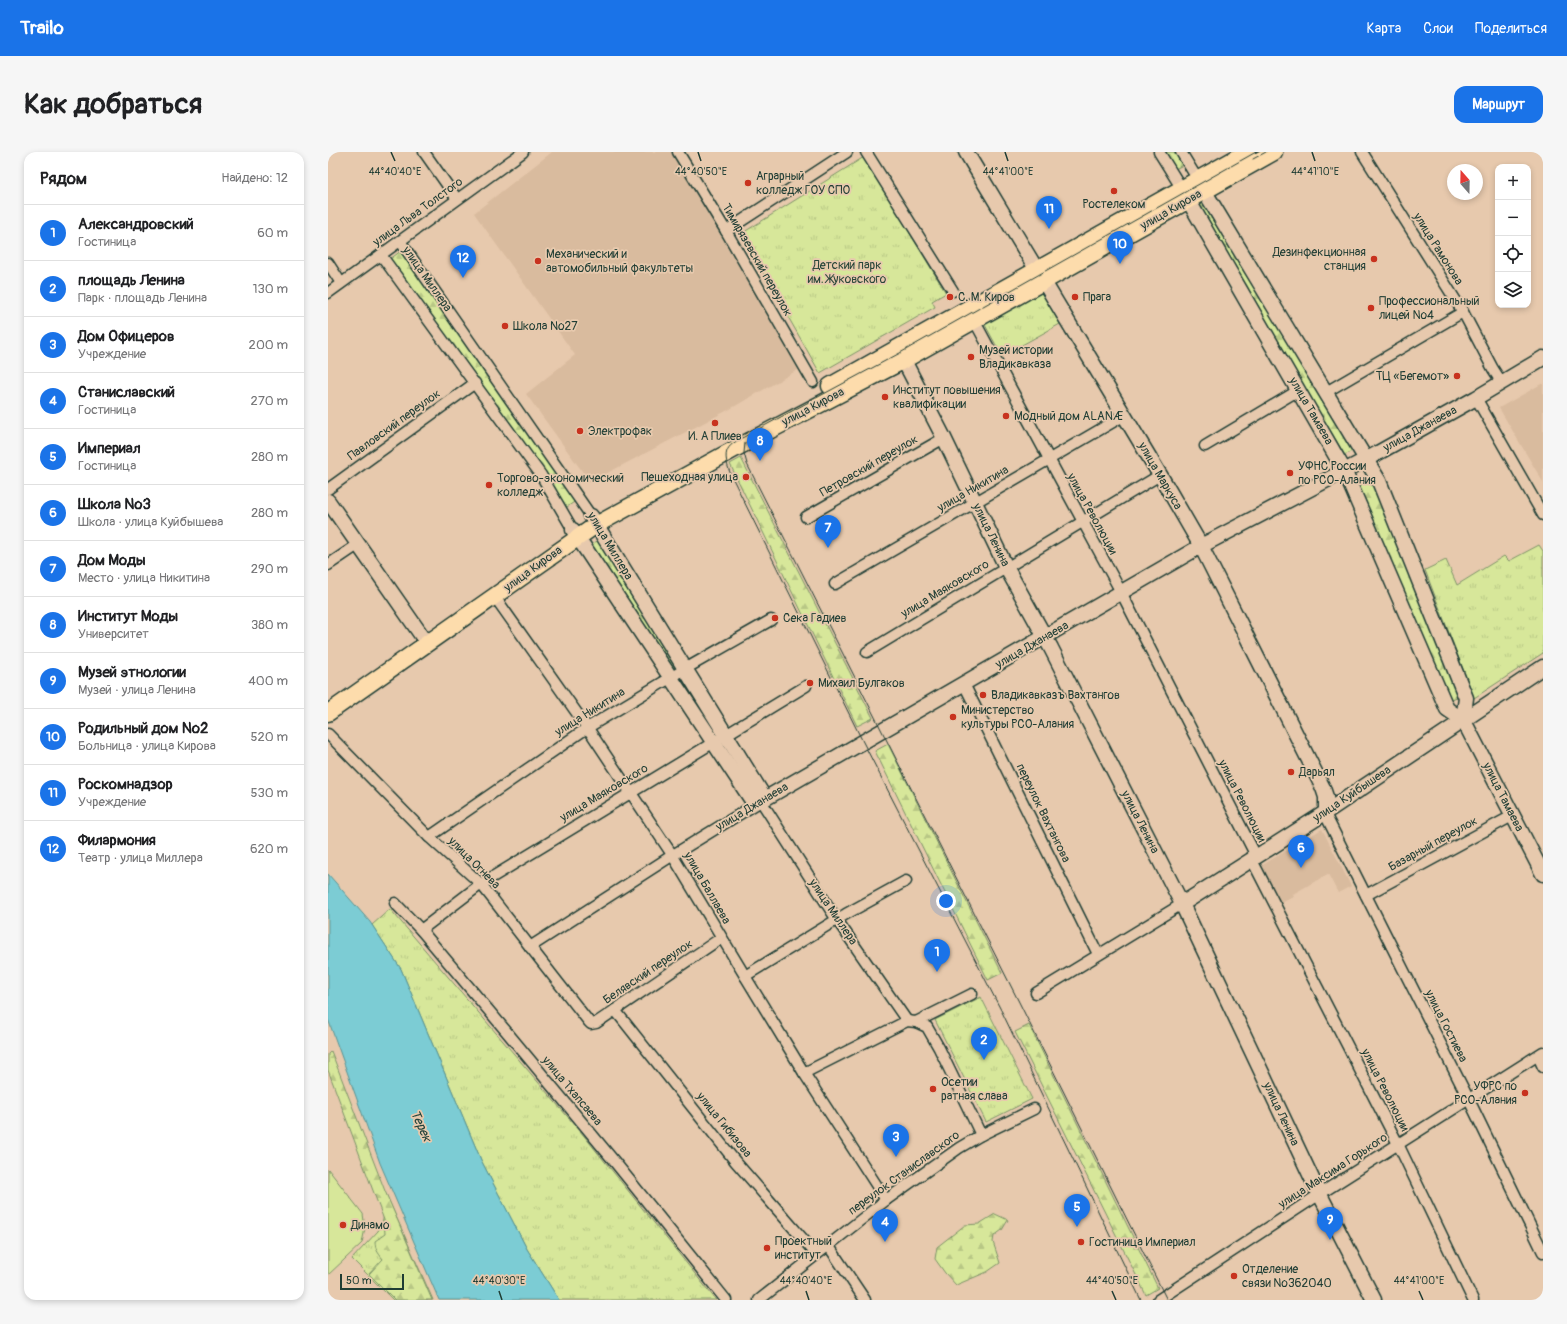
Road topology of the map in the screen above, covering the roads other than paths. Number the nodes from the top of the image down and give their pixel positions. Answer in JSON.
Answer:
{"nodes":[{"id":1,"x":424,"y":152,"type":"edge"},
{"id":2,"x":523,"y":152,"type":"edge"},
{"id":3,"x":678,"y":152,"type":"edge"},
{"id":4,"x":847,"y":152,"type":"edge"},
{"id":5,"x":866,"y":152,"type":"edge"},
{"id":6,"x":966,"y":152,"type":"edge"},
{"id":7,"x":1159,"y":152,"type":"edge"},
{"id":8,"x":1181,"y":152,"type":"edge"},
{"id":9,"x":1247,"y":152,"type":"edge"},
{"id":10,"x":1274,"y":152,"type":"edge"},
{"id":11,"x":1362,"y":152,"type":"edge"},
{"id":12,"x":1201,"y":186,"type":"junction"},
{"id":13,"x":1186,"y":195,"type":"junction"},
{"id":14,"x":457,"y":199,"type":"junction"},
{"id":15,"x":726,"y":231,"type":"junction"},
{"id":16,"x":400,"y":241,"type":"junction"},
{"id":17,"x":381,"y":255,"type":"junction"},
{"id":18,"x":328,"y":263,"type":"edge"},
{"id":19,"x":1041,"y":276,"type":"junction"},
{"id":20,"x":341,"y":283,"type":"junction"},
{"id":21,"x":953,"y":291,"type":"dead end"},
{"id":22,"x":328,"y":293,"type":"edge"},
{"id":23,"x":1463,"y":312,"type":"junction"},
{"id":24,"x":974,"y":320,"type":"junction"},
{"id":25,"x":901,"y":354,"type":"junction"},
{"id":26,"x":1543,"y":358,"type":"edge"},
{"id":27,"x":813,"y":382,"type":"dead end"},
{"id":28,"x":475,"y":383,"type":"junction"},
{"id":29,"x":1502,"y":383,"type":"junction"},
{"id":30,"x":1299,"y":390,"type":"junction"},
{"id":31,"x":1326,"y":392,"type":"junction"},
{"id":32,"x":1476,"y":398,"type":"junction"},
{"id":33,"x":1125,"y":415,"type":"junction"},
{"id":34,"x":944,"y":438,"type":"junction"},
{"id":35,"x":1204,"y":446,"type":"dead end"},
{"id":36,"x":1366,"y":459,"type":"junction"},
{"id":37,"x":1048,"y":460,"type":"junction"},
{"id":38,"x":1344,"y":470,"type":"junction"},
{"id":39,"x":1160,"y":475,"type":"junction"},
{"id":40,"x":328,"y":489,"type":"edge"},
{"id":41,"x":328,"y":501,"type":"edge"},
{"id":42,"x":976,"y":502,"type":"junction"},
{"id":43,"x":1543,"y":515,"type":"edge"},
{"id":44,"x":806,"y":517,"type":"dead end"},
{"id":45,"x":594,"y":520,"type":"junction"},
{"id":46,"x":1082,"y":522,"type":"junction"},
{"id":47,"x":575,"y":534,"type":"junction"},
{"id":48,"x":359,"y":544,"type":"junction"},
{"id":49,"x":1201,"y":546,"type":"junction"},
{"id":50,"x":328,"y":565,"type":"edge"},
{"id":51,"x":1006,"y":567,"type":"junction"},
{"id":52,"x":835,"y":584,"type":"dead end"},
{"id":53,"x":1121,"y":592,"type":"junction"},
{"id":54,"x":495,"y":597,"type":"junction"},
{"id":55,"x":771,"y":620,"type":"dead end"},
{"id":56,"x":1045,"y":637,"type":"junction"},
{"id":57,"x":425,"y":640,"type":"junction"},
{"id":58,"x":867,"y":652,"type":"dead end"},
{"id":59,"x":1543,"y":667,"type":"edge"},
{"id":60,"x":685,"y":669,"type":"junction"},
{"id":61,"x":671,"y":677,"type":"junction"},
{"id":62,"x":964,"y":684,"type":"junction"},
{"id":63,"x":806,"y":686,"type":"dead end"},
{"id":64,"x":328,"y":704,"type":"edge"},
{"id":65,"x":328,"y":713,"type":"edge"},
{"id":66,"x":1463,"y":720,"type":"junction"},
{"id":67,"x":587,"y":728,"type":"junction"},
{"id":68,"x":328,"y":734,"type":"edge"},
{"id":69,"x":727,"y":734,"type":"junction"},
{"id":70,"x":713,"y":742,"type":"junction"},
{"id":71,"x":632,"y":792,"type":"junction"},
{"id":72,"x":761,"y":801,"type":"junction"},
{"id":73,"x":1326,"y":812,"type":"junction"},
{"id":74,"x":1512,"y":816,"type":"junction"},
{"id":75,"x":429,"y":837,"type":"junction"},
{"id":76,"x":673,"y":855,"type":"junction"},
{"id":77,"x":1255,"y":859,"type":"junction"},
{"id":78,"x":1543,"y":874,"type":"edge"},
{"id":79,"x":906,"y":881,"type":"dead end"},
{"id":80,"x":481,"y":884,"type":"junction"},
{"id":81,"x":1366,"y":895,"type":"junction"},
{"id":82,"x":395,"y":903,"type":"dead end"},
{"id":83,"x":1182,"y":904,"type":"junction"},
{"id":84,"x":837,"y":920,"type":"junction"},
{"id":85,"x":420,"y":930,"type":"junction"},
{"id":86,"x":721,"y":938,"type":"junction"},
{"id":87,"x":530,"y":946,"type":"junction"},
{"id":88,"x":1098,"y":954,"type":"junction"},
{"id":89,"x":744,"y":976,"type":"junction"},
{"id":90,"x":1036,"y":993,"type":"dead end"},
{"id":91,"x":972,"y":994,"type":"dead end"},
{"id":92,"x":614,"y":1010,"type":"junction"},
{"id":93,"x":589,"y":1022,"type":"joint"},
{"id":94,"x":912,"y":1022,"type":"junction"},
{"id":95,"x":1540,"y":1054,"type":"edge"},
{"id":96,"x":1543,"y":1067,"type":"edge"},
{"id":97,"x":804,"y":1073,"type":"junction"},
{"id":98,"x":1469,"y":1100,"type":"junction"},
{"id":99,"x":1034,"y":1109,"type":"dead end"},
{"id":100,"x":981,"y":1135,"type":"junction"},
{"id":101,"x":1398,"y":1144,"type":"junction"},
{"id":102,"x":1320,"y":1195,"type":"junction"},
{"id":103,"x":886,"y":1200,"type":"junction"},
{"id":104,"x":828,"y":1245,"type":"junction"},
{"id":105,"x":1543,"y":1252,"type":"edge"},
{"id":106,"x":816,"y":1254,"type":"junction"},
{"id":107,"x":726,"y":1300,"type":"edge"},
{"id":108,"x":759,"y":1300,"type":"edge"},
{"id":109,"x":865,"y":1300,"type":"edge"},
{"id":110,"x":1158,"y":1300,"type":"edge"},
{"id":111,"x":1374,"y":1300,"type":"edge"},
{"id":112,"x":1473,"y":1300,"type":"edge"}],
"edges":[{"from":1,"to":14,"type":"street"},
{"from":2,"to":14,"type":"street","name":"улица Льва Толстого"},
{"from":3,"to":15,"type":"street","name":"Тимирязевский переулок"},
{"from":4,"to":15,"type":"street"},
{"from":5,"to":21,"type":"street"},
{"from":6,"to":19,"type":"main road","name":"улица Маркуса"},
{"from":7,"to":13,"type":"street","name":"улица Тамаева"},
{"from":8,"to":12,"type":"street","name":"улица Тамаева"},
{"from":9,"to":12,"type":"main road","name":"улица Кирова"},
{"from":10,"to":12,"type":"main road","name":"улица Кирова"},
{"from":11,"to":23,"type":"street","name":"улица Рамонова"},
{"from":12,"to":13,"type":"main road","name":"улица Кирова"},
{"from":12,"to":31,"type":"main road","name":"улица Тамаева"},
{"from":13,"to":19,"type":"main road","name":"улица Кирова"},
{"from":13,"to":30,"type":"main road","name":"улица Тамаева"},
{"from":14,"to":16,"type":"street","name":"улица Льва Толстого"},
{"from":15,"to":27,"type":"street","name":"Тимирязевский переулок"},
{"from":16,"to":17,"type":"street","name":"улица Льва Толстого"},
{"from":16,"to":45,"type":"street","name":"улица Миллера"},
{"from":17,"to":20,"type":"street","name":"улица Льва Толстого"},
{"from":17,"to":28,"type":"street","name":"улица Миллера"},
{"from":18,"to":20,"type":"street"},
{"from":19,"to":24,"type":"main road","name":"улица Кирова"},
{"from":19,"to":25,"type":"main road","name":"улица Кирова"},
{"from":19,"to":33,"type":"main road","name":"улица Маркуса"},
{"from":20,"to":22,"type":"street","name":"улица Льва Толстого"},
{"from":23,"to":29,"type":"street","name":"улица Рамонова"},
{"from":23,"to":31,"type":"street"},
{"from":24,"to":25,"type":"main road","name":"улица Кирова"},
{"from":24,"to":37,"type":"street","name":"улица Революции"},
{"from":25,"to":34,"type":"main road","name":"улица Ленина"},
{"from":25,"to":45,"type":"main road","name":"улица Кирова"},
{"from":26,"to":29,"type":"main road","name":"улица Джанаева"},
{"from":28,"to":40,"type":"street","name":"Павловский переулок"},
{"from":28,"to":47,"type":"street","name":"улица Миллера"},
{"from":29,"to":32,"type":"main road","name":"улица Джанаева"},
{"from":30,"to":35,"type":"street"},
{"from":30,"to":38,"type":"main road","name":"улица Тамаева"},
{"from":31,"to":36,"type":"main road","name":"улица Тамаева"},
{"from":32,"to":36,"type":"main road","name":"улица Джанаева"},
{"from":32,"to":43,"type":"street"},
{"from":33,"to":37,"type":"street","name":"улица Никитина"},
{"from":33,"to":39,"type":"main road","name":"улица Маркуса"},
{"from":34,"to":42,"type":"main road","name":"улица Ленина"},
{"from":34,"to":44,"type":"street","name":"Петровский переулок"},
{"from":36,"to":38,"type":"main road","name":"улица Джанаева"},
{"from":36,"to":66,"type":"main road","name":"улица Тамаева"},
{"from":37,"to":42,"type":"street","name":"улица Никитина"},
{"from":37,"to":46,"type":"street","name":"улица Революции"},
{"from":38,"to":49,"type":"main road","name":"улица Джанаева"},
{"from":38,"to":66,"type":"main road","name":"улица Тамаева"},
{"from":39,"to":46,"type":"street","name":"улица Маяковского"},
{"from":39,"to":49,"type":"main road","name":"улица Маркуса"},
{"from":41,"to":48,"type":"main road"},
{"from":42,"to":51,"type":"main road","name":"улица Ленина"},
{"from":42,"to":52,"type":"street","name":"улица Никитина"},
{"from":45,"to":47,"type":"main road","name":"улица Кирова"},
{"from":45,"to":60,"type":"main road","name":"улица Миллера"},
{"from":46,"to":51,"type":"street","name":"улица Маяковского"},
{"from":46,"to":53,"type":"street","name":"улица Революции"},
{"from":47,"to":54,"type":"main road","name":"улица Кирова"},
{"from":47,"to":57,"type":"main road","name":"улица Кирова"},
{"from":47,"to":61,"type":"main road","name":"улица Миллера"},
{"from":48,"to":50,"type":"street"},
{"from":48,"to":57,"type":"main road"},
{"from":49,"to":53,"type":"main road","name":"улица Джанаева"},
{"from":49,"to":73,"type":"main road","name":"улица Маркуса"},
{"from":51,"to":56,"type":"main road","name":"улица Ленина"},
{"from":51,"to":58,"type":"street","name":"улица Маяковского"},
{"from":53,"to":56,"type":"main road","name":"улица Джанаева"},
{"from":53,"to":77,"type":"street","name":"улица Революции"},
{"from":54,"to":57,"type":"main road","name":"улица Кирова"},
{"from":54,"to":67,"type":"street","name":"улица Баллаева"},
{"from":55,"to":60,"type":"street","name":"улица Никитина"},
{"from":56,"to":62,"type":"main road","name":"улица Джанаева"},
{"from":56,"to":83,"type":"main road","name":"улица Ленина"},
{"from":57,"to":64,"type":"main road","name":"улица Кирова"},
{"from":57,"to":65,"type":"main road","name":"улица Кирова"},
{"from":59,"to":66,"type":"main road","name":"улица Куйбышева"},
{"from":60,"to":61,"type":"street","name":"улица Никитина"},
{"from":60,"to":69,"type":"main road","name":"улица Миллера"},
{"from":61,"to":67,"type":"street","name":"улица Никитина"},
{"from":61,"to":70,"type":"main road","name":"улица Миллера"},
{"from":62,"to":72,"type":"main road","name":"улица Джанаева"},
{"from":62,"to":88,"type":"street","name":"переулок Вахтангова"},
{"from":63,"to":69,"type":"street","name":"улица Маяковского"},
{"from":66,"to":73,"type":"main road","name":"улица Куйбышева"},
{"from":66,"to":74,"type":"main road","name":"улица Тамаева"},
{"from":67,"to":71,"type":"street","name":"улица Баллаева"},
{"from":67,"to":75,"type":"street","name":"улица Никитина"},
{"from":68,"to":75,"type":"street","name":"улица Огнева"},
{"from":69,"to":70,"type":"street","name":"улица Маяковского"},
{"from":69,"to":72,"type":"main road","name":"улица Миллера"},
{"from":70,"to":71,"type":"street","name":"улица Маяковского"},
{"from":70,"to":72,"type":"main road","name":"улица Миллера"},
{"from":71,"to":76,"type":"street","name":"улица Баллаева"},
{"from":71,"to":80,"type":"street","name":"улица Маяковского"},
{"from":72,"to":76,"type":"street","name":"улица Джанаева"},
{"from":72,"to":84,"type":"street","name":"улица Миллера"},
{"from":73,"to":77,"type":"main road","name":"улица Куйбышева"},
{"from":73,"to":81,"type":"street","name":"улица Гостиева"},
{"from":74,"to":78,"type":"main road","name":"улица Тамаева"},
{"from":74,"to":81,"type":"street","name":"Базарный переулок"},
{"from":75,"to":80,"type":"street","name":"улица Огнева"},
{"from":76,"to":86,"type":"street","name":"улица Баллаева"},
{"from":76,"to":87,"type":"street","name":"улица Джанаева"},
{"from":77,"to":83,"type":"main road","name":"улица Куйбышева"},
{"from":77,"to":101,"type":"street","name":"улица Революции"},
{"from":79,"to":84,"type":"street"},
{"from":80,"to":85,"type":"street","name":"улица Маяковского"},
{"from":80,"to":87,"type":"street","name":"улица Огнева"},
{"from":81,"to":98,"type":"street","name":"улица Гостиева"},
{"from":82,"to":85,"type":"street","name":"улица Тхапсаева"},
{"from":83,"to":88,"type":"street","name":"улица Куйбышева"},
{"from":83,"to":102,"type":"main road","name":"улица Ленина"},
{"from":84,"to":89,"type":"street"},
{"from":84,"to":94,"type":"street","name":"улица Миллера"},
{"from":85,"to":107,"type":"street","name":"улица Тхапсаева"},
{"from":86,"to":89,"type":"street","name":"улица Баллаева"},
{"from":86,"to":92,"type":"street","name":"Белявский переулок"},
{"from":87,"to":93,"type":"street","name":"улица Огнева"},
{"from":88,"to":90,"type":"street","name":"улица Куйбышева"},
{"from":89,"to":97,"type":"street","name":"улица Баллаева"},
{"from":91,"to":94,"type":"street"},
{"from":92,"to":93,"type":"street","name":"Белявский переулок"},
{"from":92,"to":106,"type":"street","name":"улица Гибизова"},
{"from":94,"to":97,"type":"street"},
{"from":94,"to":100,"type":"street"},
{"from":95,"to":96,"type":"street"},
{"from":95,"to":98,"type":"street","name":"улица Максима Горького"},
{"from":97,"to":103,"type":"street","name":"улица Баллаева"},
{"from":98,"to":101,"type":"street","name":"улица Максима Горького"},
{"from":98,"to":105,"type":"street","name":"улица Гостиева"},
{"from":99,"to":100,"type":"street","name":"переулок Станиславского"},
{"from":100,"to":103,"type":"street","name":"переулок Станиславского"},
{"from":101,"to":102,"type":"street","name":"улица Максима Горького"},
{"from":101,"to":112,"type":"street","name":"улица Революции"},
{"from":102,"to":110,"type":"street","name":"улица Максима Горького"},
{"from":102,"to":111,"type":"main road","name":"улица Ленина"},
{"from":103,"to":104,"type":"street","name":"переулок Станиславского"},
{"from":104,"to":106,"type":"street","name":"переулок Станиславского"},
{"from":104,"to":109,"type":"street"},
{"from":106,"to":108,"type":"street","name":"переулок Станиславского"}]}
